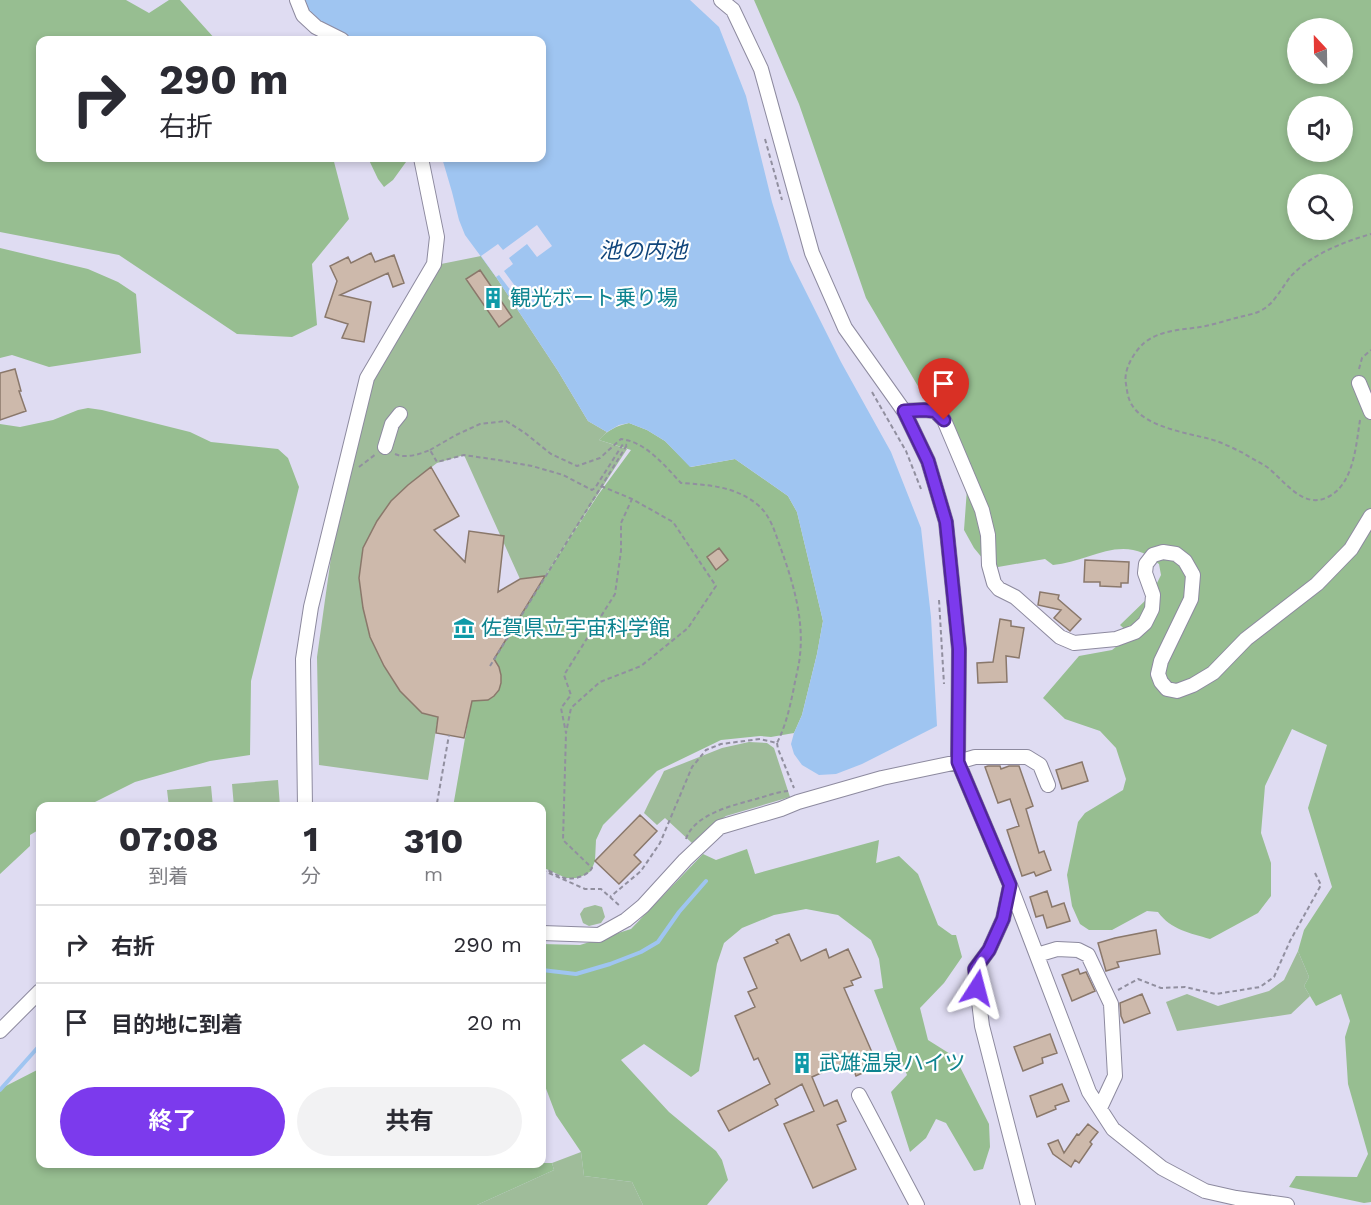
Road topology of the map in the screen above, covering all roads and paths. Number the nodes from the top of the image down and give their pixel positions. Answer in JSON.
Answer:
{"nodes":[{"id":1,"x":297,"y":0,"type":"edge"},
{"id":2,"x":722,"y":0,"type":"edge"},
{"id":3,"x":334,"y":36,"type":"edge"},
{"id":4,"x":763,"y":131,"type":"dead end"},
{"id":5,"x":423,"y":162,"type":"edge"},
{"id":6,"x":785,"y":208,"type":"dead end"},
{"id":7,"x":1371,"y":234,"type":"edge"},
{"id":8,"x":1371,"y":350,"type":"edge"},
{"id":9,"x":1359,"y":382,"type":"joint"},
{"id":10,"x":872,"y":391,"type":"dead end"},
{"id":11,"x":904,"y":411,"type":"junction"},
{"id":12,"x":400,"y":414,"type":"dead end"},
{"id":13,"x":1365,"y":415,"type":"edge"},
{"id":14,"x":385,"y":447,"type":"junction"},
{"id":15,"x":430,"y":450,"type":"junction"},
{"id":16,"x":342,"y":479,"type":"junction"},
{"id":17,"x":601,"y":486,"type":"junction"},
{"id":18,"x":922,"y":492,"type":"dead end"},
{"id":19,"x":632,"y":499,"type":"junction"},
{"id":20,"x":1371,"y":516,"type":"edge"},
{"id":21,"x":938,"y":591,"type":"dead end"},
{"id":22,"x":490,"y":666,"type":"dead end"},
{"id":23,"x":944,"y":685,"type":"dead end"},
{"id":24,"x":566,"y":732,"type":"junction"},
{"id":25,"x":449,"y":735,"type":"dead end"},
{"id":26,"x":777,"y":743,"type":"junction"},
{"id":27,"x":958,"y":762,"type":"junction"},
{"id":28,"x":1048,"y":785,"type":"dead end"},
{"id":29,"x":304,"y":802,"type":"edge"},
{"id":30,"x":437,"y":802,"type":"edge"},
{"id":31,"x":685,"y":842,"type":"dead end"},
{"id":32,"x":546,"y":870,"type":"edge"},
{"id":33,"x":546,"y":871,"type":"edge"},
{"id":34,"x":1315,"y":873,"type":"dead end"},
{"id":35,"x":1010,"y":885,"type":"junction"},
{"id":36,"x":610,"y":897,"type":"junction"},
{"id":37,"x":625,"y":911,"type":"dead end"},
{"id":38,"x":546,"y":933,"type":"edge"},
{"id":39,"x":1037,"y":955,"type":"junction"},
{"id":40,"x":36,"y":995,"type":"edge"},
{"id":41,"x":1107,"y":995,"type":"junction"},
{"id":42,"x":0,"y":1031,"type":"edge"},
{"id":43,"x":859,"y":1095,"type":"dead end"},
{"id":44,"x":1100,"y":1108,"type":"junction"},
{"id":45,"x":917,"y":1205,"type":"edge"},
{"id":46,"x":1028,"y":1205,"type":"edge"},
{"id":47,"x":1287,"y":1205,"type":"edge"}],
"edges":[{"from":1,"to":3,"type":"street"},
{"from":2,"to":11,"type":"street"},
{"from":4,"to":6,"type":"path"},
{"from":5,"to":16,"type":"street"},
{"from":7,"to":13,"type":"path"},
{"from":8,"to":9,"type":"path"},
{"from":9,"to":13,"type":"street"},
{"from":10,"to":18,"type":"path"},
{"from":11,"to":20,"type":"street"},
{"from":11,"to":27,"type":"street"},
{"from":12,"to":14,"type":"street"},
{"from":14,"to":15,"type":"path"},
{"from":14,"to":16,"type":"path"},
{"from":15,"to":17,"type":"path"},
{"from":15,"to":26,"type":"path"},
{"from":16,"to":29,"type":"street"},
{"from":17,"to":19,"type":"path"},
{"from":17,"to":22,"type":"path"},
{"from":19,"to":24,"type":"path"},
{"from":19,"to":24,"type":"path"},
{"from":21,"to":23,"type":"path"},
{"from":24,"to":32,"type":"path"},
{"from":25,"to":30,"type":"path"},
{"from":26,"to":31,"type":"path"},
{"from":26,"to":36,"type":"path"},
{"from":27,"to":28,"type":"street"},
{"from":27,"to":35,"type":"street"},
{"from":27,"to":38,"type":"street"},
{"from":33,"to":36,"type":"path"},
{"from":34,"to":41,"type":"path"},
{"from":35,"to":39,"type":"street"},
{"from":35,"to":46,"type":"street"},
{"from":36,"to":37,"type":"path"},
{"from":39,"to":41,"type":"street"},
{"from":39,"to":44,"type":"street"},
{"from":40,"to":42,"type":"street"},
{"from":41,"to":44,"type":"street"},
{"from":43,"to":45,"type":"street"},
{"from":44,"to":47,"type":"street"}]}
